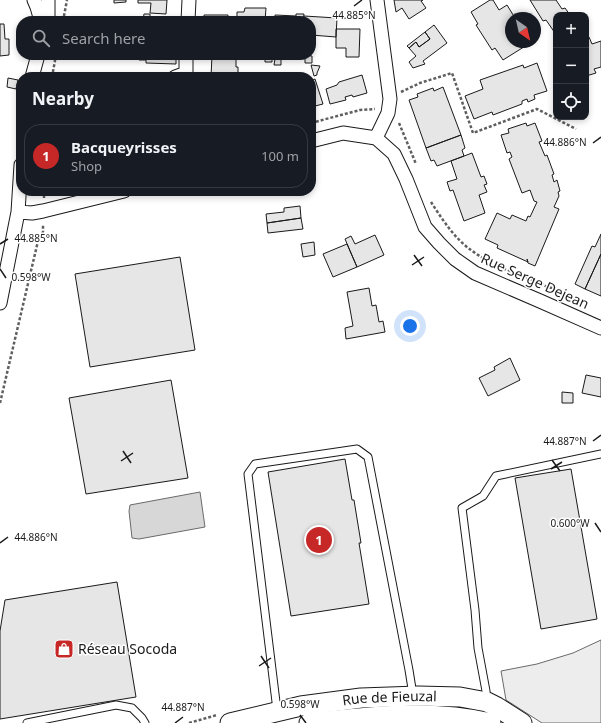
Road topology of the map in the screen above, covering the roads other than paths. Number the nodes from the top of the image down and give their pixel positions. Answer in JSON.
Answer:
{"nodes":[{"id":1,"x":34,"y":0,"type":"edge"},
{"id":2,"x":48,"y":0,"type":"edge"},
{"id":3,"x":189,"y":0,"type":"edge"},
{"id":4,"x":377,"y":0,"type":"edge"},
{"id":5,"x":40,"y":16,"type":"edge"},
{"id":6,"x":48,"y":16,"type":"edge"},
{"id":7,"x":188,"y":16,"type":"edge"},
{"id":8,"x":37,"y":60,"type":"edge"},
{"id":9,"x":186,"y":60,"type":"edge"},
{"id":10,"x":33,"y":72,"type":"edge"},
{"id":11,"x":186,"y":72,"type":"edge"},
{"id":12,"x":376,"y":138,"type":"junction"},
{"id":13,"x":316,"y":140,"type":"edge"},
{"id":14,"x":19,"y":196,"type":"edge"},
{"id":15,"x":104,"y":196,"type":"edge"},
{"id":16,"x":18,"y":212,"type":"junction"},
{"id":17,"x":0,"y":303,"type":"edge"},
{"id":18,"x":601,"y":328,"type":"edge"},
{"id":19,"x":601,"y":454,"type":"edge"},
{"id":20,"x":413,"y":696,"type":"junction"},
{"id":21,"x":487,"y":702,"type":"junction"},
{"id":22,"x":277,"y":711,"type":"junction"},
{"id":23,"x":27,"y":723,"type":"edge"},
{"id":24,"x":145,"y":723,"type":"edge"},
{"id":25,"x":230,"y":723,"type":"edge"},
{"id":26,"x":309,"y":723,"type":"edge"},
{"id":27,"x":491,"y":723,"type":"edge"},
{"id":28,"x":522,"y":723,"type":"edge"}],
"edges":[{"from":1,"to":5,"type":"street"},
{"from":2,"to":6,"type":"street"},
{"from":3,"to":7,"type":"street"},
{"from":4,"to":12,"type":"street"},
{"from":8,"to":10,"type":"street"},
{"from":9,"to":11,"type":"street"},
{"from":12,"to":13,"type":"street"},
{"from":12,"to":18,"type":"street","name":"Rue Serge Dejean"},
{"from":14,"to":16,"type":"street"},
{"from":15,"to":16,"type":"street"},
{"from":16,"to":17,"type":"street"},
{"from":19,"to":21,"type":"lane"},
{"from":20,"to":21,"type":"street","name":"Rue de Fieuzal"},
{"from":20,"to":22,"type":"street","name":"Rue de Fieuzal"},
{"from":20,"to":22,"type":"lane"},
{"from":21,"to":28,"type":"street","name":"Rue de Fieuzal"},
{"from":22,"to":25,"type":"street","name":"Rue de Fieuzal"},
{"from":23,"to":24,"type":"lane"},
{"from":26,"to":27,"type":"street","name":"Rue de Fieuzal"}]}
